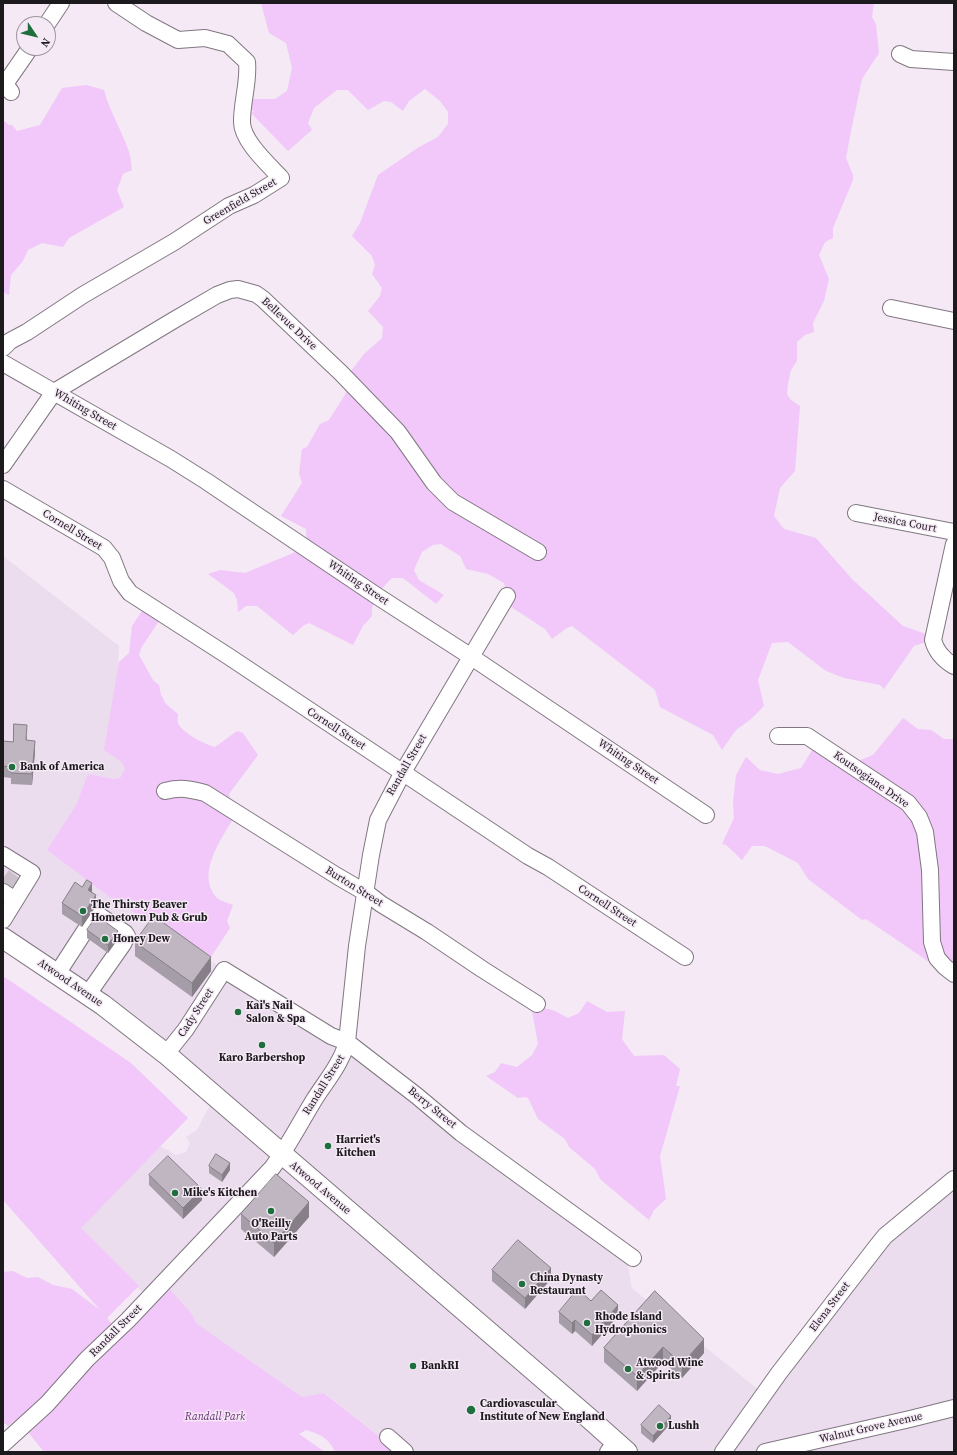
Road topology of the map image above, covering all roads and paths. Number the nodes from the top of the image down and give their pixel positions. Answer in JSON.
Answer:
{"nodes":[{"id":1,"x":61,"y":3,"type":"edge"},
{"id":2,"x":116,"y":3,"type":"edge"},
{"id":3,"x":52,"y":16,"type":"edge"},
{"id":4,"x":900,"y":54,"type":"dead end"},
{"id":5,"x":24,"y":56,"type":"edge"},
{"id":6,"x":954,"y":62,"type":"edge"},
{"id":7,"x":11,"y":92,"type":"dead end"},
{"id":8,"x":891,"y":308,"type":"dead end"},
{"id":9,"x":954,"y":321,"type":"edge"},
{"id":10,"x":3,"y":348,"type":"edge"},
{"id":11,"x":3,"y":363,"type":"edge"},
{"id":12,"x":54,"y":392,"type":"junction"},
{"id":13,"x":3,"y":465,"type":"edge"},
{"id":14,"x":3,"y":489,"type":"edge"},
{"id":15,"x":856,"y":513,"type":"dead end"},
{"id":16,"x":954,"y":532,"type":"edge"},
{"id":17,"x":954,"y":544,"type":"edge"},
{"id":18,"x":538,"y":552,"type":"dead end"},
{"id":19,"x":507,"y":596,"type":"dead end"},
{"id":20,"x":470,"y":656,"type":"junction"},
{"id":21,"x":954,"y":666,"type":"edge"},
{"id":22,"x":778,"y":736,"type":"dead end"},
{"id":23,"x":402,"y":772,"type":"junction"},
{"id":24,"x":165,"y":791,"type":"dead end"},
{"id":25,"x":706,"y":815,"type":"dead end"},
{"id":26,"x":3,"y":854,"type":"edge"},
{"id":27,"x":365,"y":892,"type":"junction"},
{"id":28,"x":7,"y":893,"type":"edge"},
{"id":29,"x":3,"y":920,"type":"edge"},
{"id":30,"x":3,"y":938,"type":"edge"},
{"id":31,"x":685,"y":957,"type":"dead end"},
{"id":32,"x":224,"y":970,"type":"joint"},
{"id":33,"x":57,"y":974,"type":"junction"},
{"id":34,"x":954,"y":974,"type":"edge"},
{"id":35,"x":88,"y":994,"type":"junction"},
{"id":36,"x":537,"y":1004,"type":"dead end"},
{"id":37,"x":347,"y":1042,"type":"junction"},
{"id":38,"x":166,"y":1054,"type":"junction"},
{"id":39,"x":282,"y":1155,"type":"junction"},
{"id":40,"x":954,"y":1179,"type":"edge"},
{"id":41,"x":633,"y":1258,"type":"dead end"},
{"id":42,"x":954,"y":1408,"type":"edge"},
{"id":43,"x":388,"y":1437,"type":"dead end"},
{"id":44,"x":4,"y":1441,"type":"edge"},
{"id":45,"x":617,"y":1449,"type":"edge"},
{"id":46,"x":405,"y":1452,"type":"edge"},
{"id":47,"x":723,"y":1452,"type":"edge"},
{"id":48,"x":765,"y":1452,"type":"edge"}],
"edges":[{"from":1,"to":3,"type":"street"},
{"from":2,"to":10,"type":"street","name":"Greenfield Street"},
{"from":4,"to":6,"type":"street"},
{"from":5,"to":7,"type":"street"},
{"from":8,"to":9,"type":"street"},
{"from":11,"to":12,"type":"street","name":"Whiting Street"},
{"from":12,"to":13,"type":"street","name":"Bellevue Drive"},
{"from":12,"to":18,"type":"street","name":"Bellevue Drive"},
{"from":12,"to":20,"type":"street","name":"Whiting Street"},
{"from":14,"to":23,"type":"street","name":"Cornell Street"},
{"from":15,"to":16,"type":"street","name":"Jessica Court"},
{"from":17,"to":21,"type":"street"},
{"from":19,"to":20,"type":"street","name":"Randall Street"},
{"from":20,"to":23,"type":"street","name":"Randall Street"},
{"from":20,"to":25,"type":"street","name":"Whiting Street"},
{"from":22,"to":34,"type":"street","name":"Koutsogiane Drive"},
{"from":23,"to":27,"type":"street","name":"Randall Street"},
{"from":23,"to":31,"type":"street","name":"Cornell Street"},
{"from":24,"to":27,"type":"street","name":"Burton Street"},
{"from":26,"to":28,"type":"street"},
{"from":27,"to":36,"type":"street","name":"Burton Street"},
{"from":27,"to":37,"type":"street","name":"Randall Street"},
{"from":28,"to":29,"type":"street"},
{"from":30,"to":33,"type":"main road","name":"Atwood Avenue"},
{"from":32,"to":37,"type":"street","name":"Berry Street"},
{"from":32,"to":38,"type":"street","name":"Cady Street"},
{"from":33,"to":35,"type":"main road","name":"Atwood Avenue"},
{"from":33,"to":35,"type":"street"},
{"from":35,"to":38,"type":"main road","name":"Atwood Avenue"},
{"from":37,"to":39,"type":"street","name":"Randall Street"},
{"from":37,"to":41,"type":"street","name":"Berry Street"},
{"from":38,"to":39,"type":"main road","name":"Atwood Avenue"},
{"from":39,"to":44,"type":"street","name":"Randall Street"},
{"from":39,"to":45,"type":"main road","name":"Atwood Avenue"},
{"from":40,"to":47,"type":"street","name":"Elena Street"},
{"from":42,"to":48,"type":"street","name":"Walnut Grove Avenue"},
{"from":43,"to":46,"type":"street"}]}
